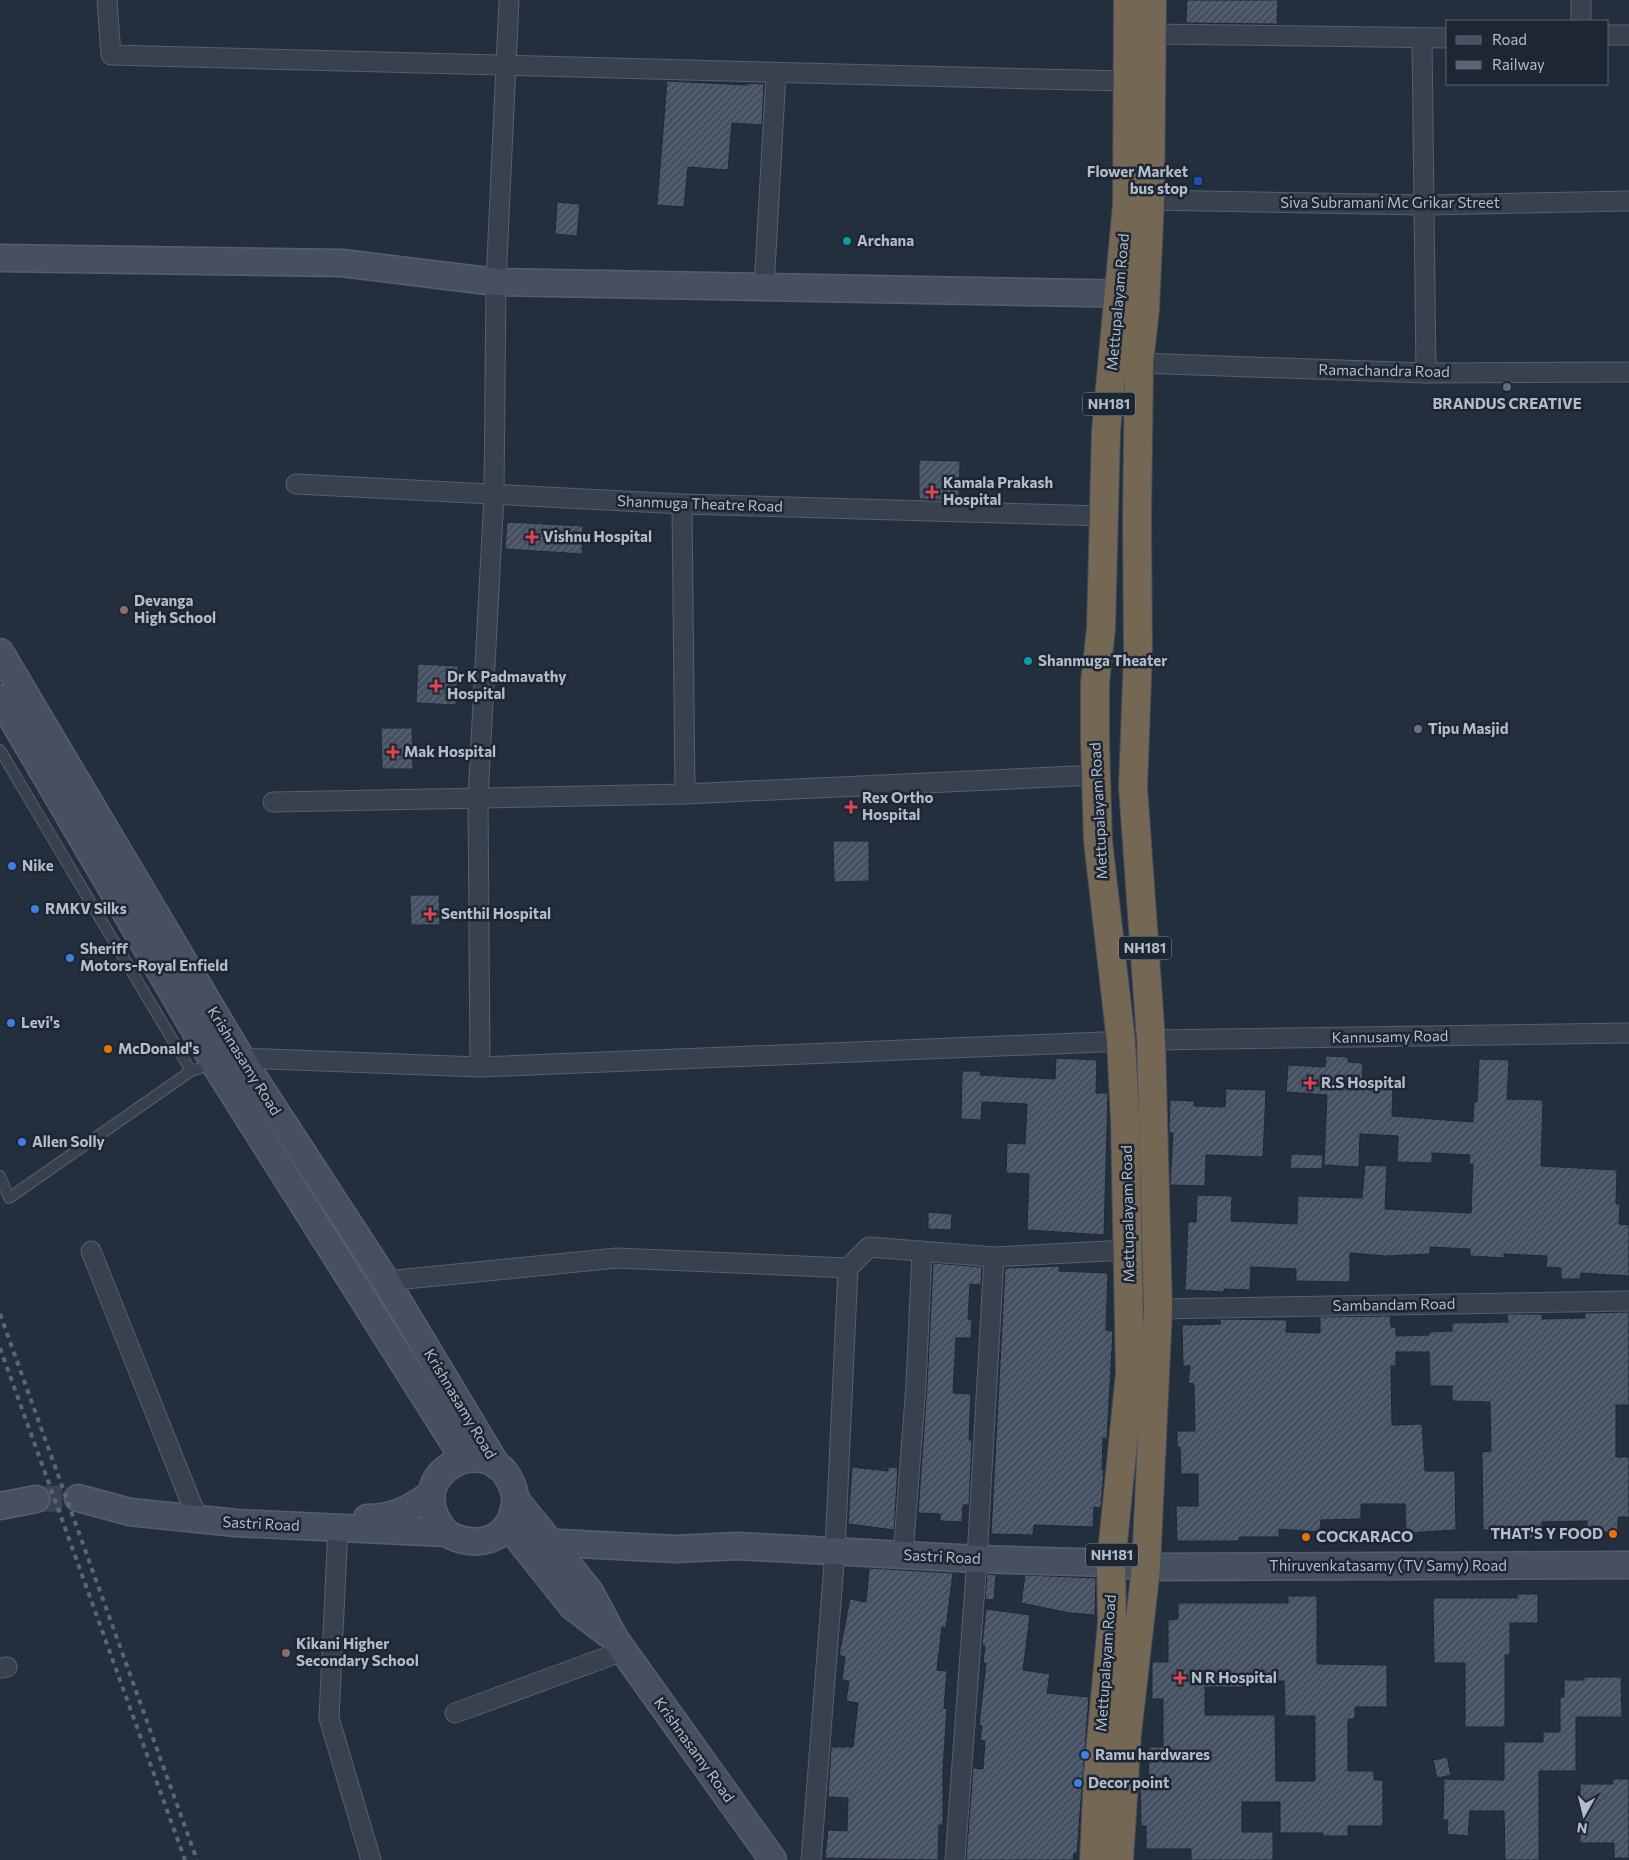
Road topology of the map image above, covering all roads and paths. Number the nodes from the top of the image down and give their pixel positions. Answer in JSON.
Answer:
{"nodes":[{"id":1,"x":107,"y":0,"type":"edge"},
{"id":2,"x":509,"y":0,"type":"edge"},
{"id":3,"x":1128,"y":0,"type":"edge"},
{"id":4,"x":1152,"y":0,"type":"edge"},
{"id":5,"x":1582,"y":0,"type":"edge"},
{"id":6,"x":1582,"y":20,"type":"edge"},
{"id":7,"x":1152,"y":34,"type":"junction"},
{"id":8,"x":1629,"y":35,"type":"edge"},
{"id":9,"x":1609,"y":36,"type":"edge"},
{"id":10,"x":1422,"y":38,"type":"junction"},
{"id":11,"x":1446,"y":38,"type":"edge"},
{"id":12,"x":505,"y":64,"type":"junction"},
{"id":13,"x":776,"y":74,"type":"junction"},
{"id":14,"x":1127,"y":81,"type":"junction"},
{"id":15,"x":1150,"y":200,"type":"junction"},
{"id":16,"x":1629,"y":201,"type":"edge"},
{"id":17,"x":1426,"y":205,"type":"junction"},
{"id":18,"x":0,"y":258,"type":"edge"},
{"id":19,"x":496,"y":282,"type":"junction"},
{"id":20,"x":764,"y":288,"type":"junction"},
{"id":21,"x":1132,"y":294,"type":"junction"},
{"id":22,"x":1139,"y":363,"type":"junction"},
{"id":23,"x":1629,"y":372,"type":"edge"},
{"id":24,"x":1426,"y":373,"type":"junction"},
{"id":25,"x":296,"y":484,"type":"dead end"},
{"id":26,"x":494,"y":495,"type":"junction"},
{"id":27,"x":682,"y":504,"type":"junction"},
{"id":28,"x":1104,"y":516,"type":"junction"},
{"id":29,"x":0,"y":652,"type":"edge"},
{"id":30,"x":0,"y":698,"type":"edge"},
{"id":31,"x":0,"y":750,"type":"edge"},
{"id":32,"x":1097,"y":775,"type":"junction"},
{"id":33,"x":685,"y":794,"type":"junction"},
{"id":34,"x":478,"y":798,"type":"junction"},
{"id":35,"x":274,"y":802,"type":"dead end"},
{"id":36,"x":1629,"y":1033,"type":"edge"},
{"id":37,"x":1151,"y":1040,"type":"junction"},
{"id":38,"x":1121,"y":1041,"type":"junction"},
{"id":39,"x":241,"y":1058,"type":"junction"},
{"id":40,"x":203,"y":1067,"type":"junction"},
{"id":41,"x":480,"y":1067,"type":"junction"},
{"id":42,"x":0,"y":1176,"type":"edge"},
{"id":43,"x":91,"y":1250,"type":"dead end"},
{"id":44,"x":1128,"y":1250,"type":"junction"},
{"id":45,"x":922,"y":1251,"type":"junction"},
{"id":46,"x":994,"y":1257,"type":"junction"},
{"id":47,"x":848,"y":1268,"type":"junction"},
{"id":48,"x":386,"y":1281,"type":"junction"},
{"id":49,"x":1629,"y":1301,"type":"edge"},
{"id":50,"x":1158,"y":1309,"type":"junction"},
{"id":51,"x":464,"y":1459,"type":"junction"},
{"id":52,"x":497,"y":1466,"type":"junction"},
{"id":53,"x":431,"y":1494,"type":"junction"},
{"id":54,"x":0,"y":1498,"type":"edge"},
{"id":55,"x":0,"y":1506,"type":"edge"},
{"id":56,"x":194,"y":1510,"type":"junction"},
{"id":57,"x":338,"y":1528,"type":"junction"},
{"id":58,"x":446,"y":1533,"type":"junction"},
{"id":59,"x":529,"y":1533,"type":"junction"},
{"id":60,"x":835,"y":1551,"type":"junction"},
{"id":61,"x":902,"y":1555,"type":"junction"},
{"id":62,"x":977,"y":1559,"type":"junction"},
{"id":63,"x":1111,"y":1563,"type":"junction"},
{"id":64,"x":1629,"y":1565,"type":"edge"},
{"id":65,"x":1146,"y":1567,"type":"junction"},
{"id":66,"x":619,"y":1645,"type":"junction"},
{"id":67,"x":455,"y":1713,"type":"dead end"},
{"id":68,"x":768,"y":1859,"type":"edge"},
{"id":69,"x":371,"y":1860,"type":"edge"},
{"id":70,"x":811,"y":1860,"type":"edge"},
{"id":71,"x":955,"y":1860,"type":"edge"},
{"id":72,"x":1094,"y":1860,"type":"edge"},
{"id":73,"x":1119,"y":1860,"type":"edge"}],
"edges":[{"from":1,"to":12,"type":"street"},
{"from":2,"to":12,"type":"street"},
{"from":3,"to":14,"type":"highway","name":"Mettupalayam Road","number":"NH181"},
{"from":4,"to":7,"type":"highway","name":"Mettupalayam Road","number":"NH181"},
{"from":5,"to":6,"type":"street"},
{"from":7,"to":10,"type":"street"},
{"from":7,"to":15,"type":"highway","name":"Mettupalayam Road","number":"NH181"},
{"from":8,"to":9,"type":"street"},
{"from":10,"to":11,"type":"street"},
{"from":10,"to":17,"type":"street"},
{"from":12,"to":13,"type":"street"},
{"from":12,"to":19,"type":"street"},
{"from":13,"to":14,"type":"street"},
{"from":13,"to":20,"type":"street"},
{"from":14,"to":21,"type":"highway","name":"Mettupalayam Road","number":"NH181"},
{"from":15,"to":17,"type":"street","name":"Siva Subramani Mc Grikar Street"},
{"from":15,"to":21,"type":"highway","name":"Mettupalayam Road","number":"NH181"},
{"from":16,"to":17,"type":"street","name":"Siva Subramani Mc Grikar Street"},
{"from":17,"to":24,"type":"street"},
{"from":18,"to":19,"type":"main road"},
{"from":19,"to":20,"type":"main road"},
{"from":19,"to":26,"type":"street"},
{"from":20,"to":21,"type":"main road"},
{"from":21,"to":22,"type":"highway","name":"Mettupalayam Road","number":"NH181"},
{"from":21,"to":28,"type":"highway","name":"Mettupalayam Road","number":"NH181"},
{"from":22,"to":24,"type":"street","name":"Ramachandra Road"},
{"from":22,"to":37,"type":"highway","name":"Mettupalayam Road","number":"NH181"},
{"from":23,"to":24,"type":"street","name":"Ramachandra Road"},
{"from":25,"to":26,"type":"street","name":"Shanmuga Theatre Road"},
{"from":26,"to":27,"type":"street","name":"Shanmuga Theatre Road"},
{"from":26,"to":34,"type":"street"},
{"from":27,"to":28,"type":"street","name":"Shanmuga Theatre Road"},
{"from":27,"to":33,"type":"street"},
{"from":28,"to":32,"type":"highway","name":"Mettupalayam Road","number":"NH181"},
{"from":29,"to":39,"type":"main road","name":"Krishnasamy Road"},
{"from":30,"to":40,"type":"main road"},
{"from":31,"to":40,"type":"lane"},
{"from":32,"to":33,"type":"street"},
{"from":32,"to":38,"type":"highway","name":"Mettupalayam Road","number":"NH181"},
{"from":33,"to":34,"type":"street"},
{"from":34,"to":35,"type":"street"},
{"from":34,"to":41,"type":"street"},
{"from":36,"to":37,"type":"street","name":"Kannusamy Road"},
{"from":37,"to":38,"type":"street","name":"Kannusamy Road"},
{"from":37,"to":50,"type":"highway","name":"Mettupalayam Road","number":"NH181"},
{"from":38,"to":41,"type":"street","name":"Kannusamy Road"},
{"from":38,"to":44,"type":"highway","name":"Mettupalayam Road","number":"NH181"},
{"from":39,"to":41,"type":"street","name":"Kannusamy Road"},
{"from":39,"to":48,"type":"main road","name":"Krishnasamy Road"},
{"from":40,"to":42,"type":"lane"},
{"from":40,"to":51,"type":"main road"},
{"from":43,"to":56,"type":"street"},
{"from":44,"to":46,"type":"street"},
{"from":44,"to":63,"type":"highway","name":"Mettupalayam Road","number":"NH181"},
{"from":45,"to":46,"type":"street"},
{"from":45,"to":47,"type":"street"},
{"from":45,"to":61,"type":"street"},
{"from":46,"to":62,"type":"street"},
{"from":47,"to":48,"type":"street"},
{"from":47,"to":60,"type":"street"},
{"from":48,"to":52,"type":"main road","name":"Krishnasamy Road"},
{"from":49,"to":50,"type":"street","name":"Sambandam Road"},
{"from":50,"to":65,"type":"highway","name":"Mettupalayam Road","number":"NH181"},
{"from":51,"to":52,"type":"main road"},
{"from":51,"to":53,"type":"main road"},
{"from":52,"to":59,"type":"main road","name":"Krishnasamy Road"},
{"from":53,"to":56,"type":"main road","name":"Sastri Road"},
{"from":53,"to":58,"type":"main road"},
{"from":54,"to":55,"type":"main road"},
{"from":56,"to":57,"type":"main road","name":"Sastri Road"},
{"from":57,"to":58,"type":"main road","name":"Sastri Road"},
{"from":57,"to":69,"type":"street"},
{"from":58,"to":59,"type":"main road"},
{"from":59,"to":60,"type":"main road","name":"Sastri Road"},
{"from":59,"to":66,"type":"main road","name":"Krishnasamy Road"},
{"from":60,"to":61,"type":"main road","name":"Sastri Road"},
{"from":60,"to":70,"type":"street"},
{"from":61,"to":62,"type":"main road","name":"Sastri Road"},
{"from":62,"to":63,"type":"main road","name":"Sastri Road"},
{"from":62,"to":71,"type":"street"},
{"from":63,"to":65,"type":"main road","name":"Sastri Road"},
{"from":63,"to":72,"type":"highway","name":"Mettupalayam Road","number":"NH181"},
{"from":64,"to":65,"type":"main road","name":"Thiruvenkatasamy (TV Samy) Road"},
{"from":65,"to":73,"type":"highway","name":"Mettupalayam Road","number":"NH181"},
{"from":66,"to":67,"type":"street"},
{"from":66,"to":68,"type":"main road","name":"Krishnasamy Road"}]}
